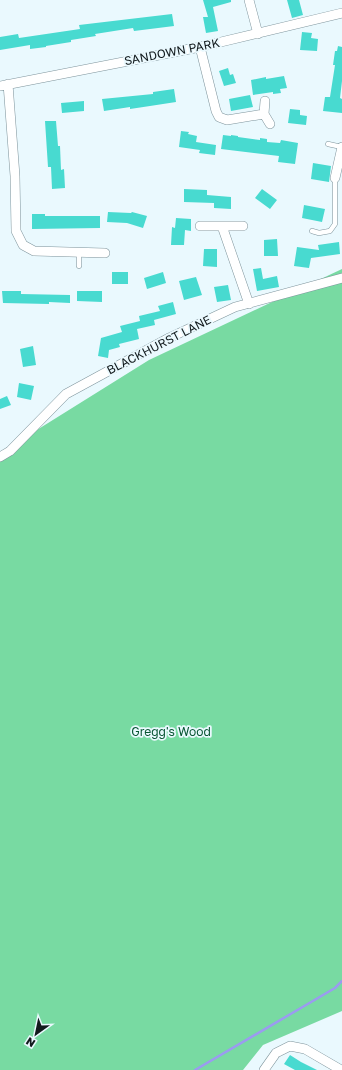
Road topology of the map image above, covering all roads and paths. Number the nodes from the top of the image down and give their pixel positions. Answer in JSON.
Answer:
{"nodes":[{"id":1,"x":249,"y":0,"type":"edge"},
{"id":2,"x":342,"y":13,"type":"edge"},
{"id":3,"x":258,"y":34,"type":"junction"},
{"id":4,"x":200,"y":48,"type":"junction"},
{"id":5,"x":4,"y":85,"type":"edge"},
{"id":6,"x":265,"y":101,"type":"dead end"},
{"id":7,"x":264,"y":114,"type":"junction"},
{"id":8,"x":270,"y":124,"type":"dead end"},
{"id":9,"x":328,"y":144,"type":"dead end"},
{"id":10,"x":342,"y":147,"type":"edge"},
{"id":11,"x":335,"y":178,"type":"joint"},
{"id":12,"x":200,"y":226,"type":"dead end"},
{"id":13,"x":222,"y":226,"type":"junction"},
{"id":14,"x":243,"y":226,"type":"dead end"},
{"id":15,"x":312,"y":231,"type":"dead end"},
{"id":16,"x":79,"y":252,"type":"junction"},
{"id":17,"x":105,"y":252,"type":"dead end"},
{"id":18,"x":79,"y":266,"type":"dead end"},
{"id":19,"x":342,"y":278,"type":"edge"},
{"id":20,"x":249,"y":304,"type":"junction"},
{"id":21,"x":0,"y":457,"type":"edge"},
{"id":22,"x":264,"y":1070,"type":"edge"},
{"id":23,"x":341,"y":1070,"type":"edge"}],
"edges":[{"from":1,"to":3,"type":"street"},
{"from":2,"to":3,"type":"street","name":"SANDOWN PARK"},
{"from":3,"to":4,"type":"street","name":"SANDOWN PARK"},
{"from":4,"to":5,"type":"street","name":"SANDOWN PARK"},
{"from":4,"to":7,"type":"street"},
{"from":5,"to":16,"type":"street"},
{"from":6,"to":7,"type":"street"},
{"from":7,"to":8,"type":"street"},
{"from":9,"to":10,"type":"lane"},
{"from":10,"to":11,"type":"street"},
{"from":11,"to":15,"type":"lane"},
{"from":12,"to":13,"type":"street"},
{"from":13,"to":14,"type":"street"},
{"from":13,"to":20,"type":"street"},
{"from":16,"to":17,"type":"street"},
{"from":16,"to":18,"type":"lane"},
{"from":19,"to":20,"type":"street","name":"BLACKHURST LANE"},
{"from":20,"to":21,"type":"street","name":"BLACKHURST LANE"},
{"from":22,"to":23,"type":"street"}]}
